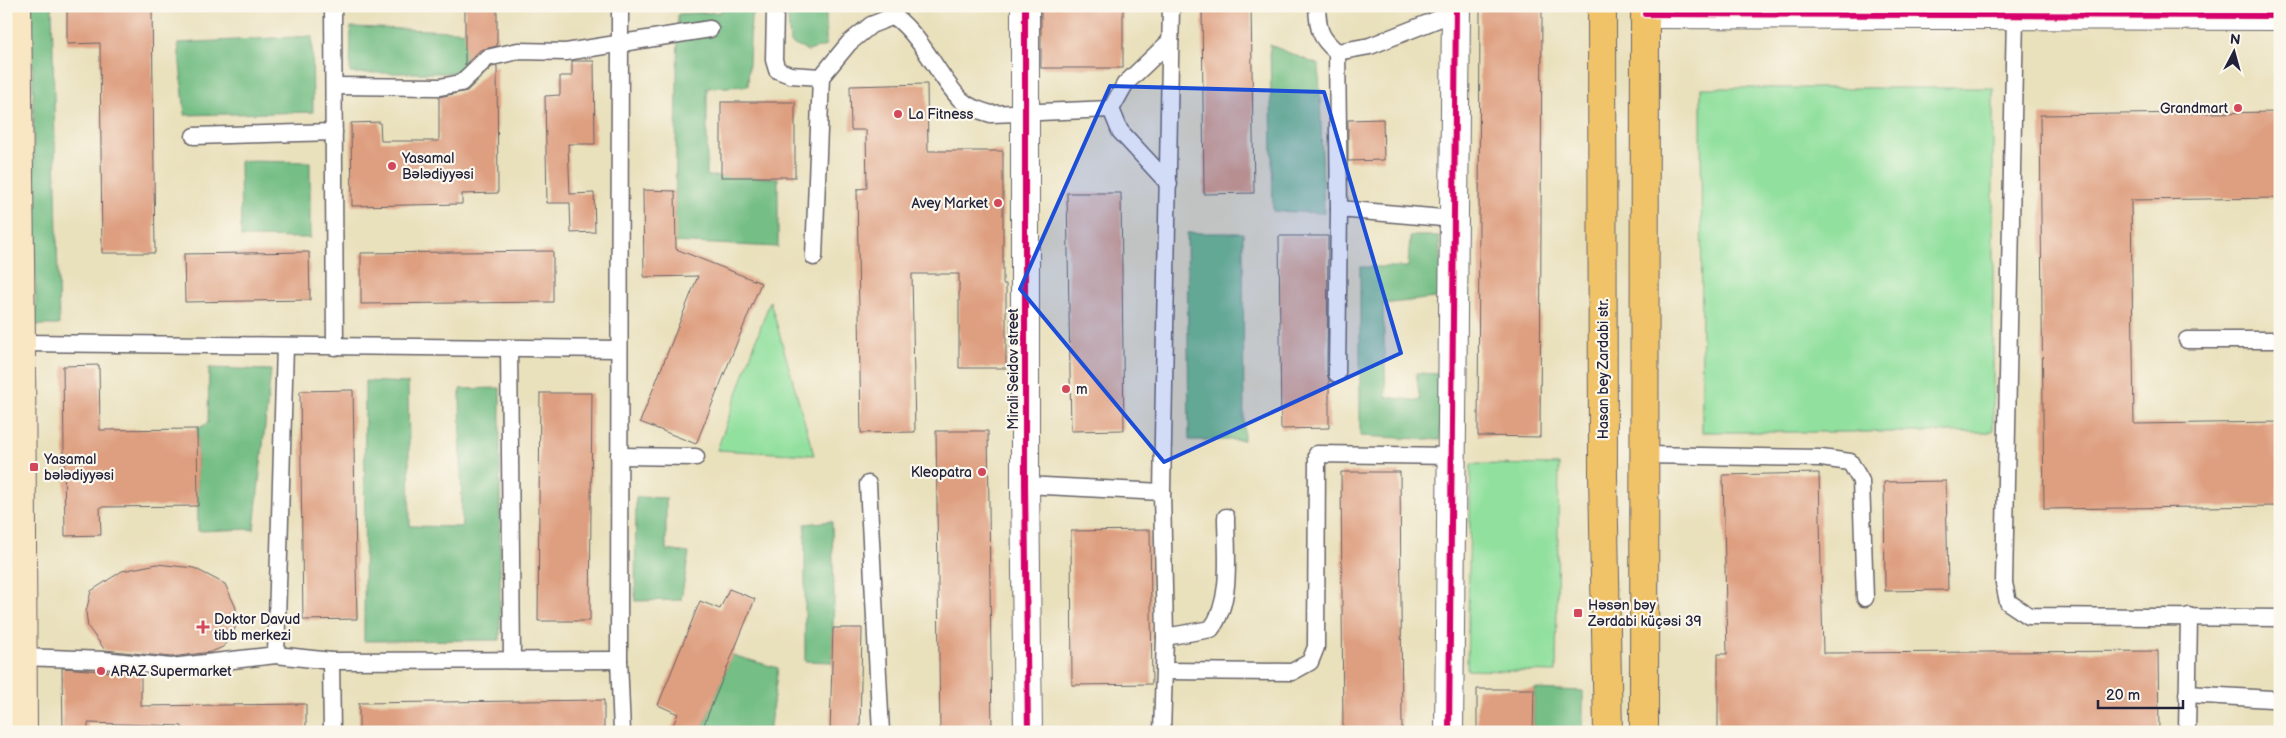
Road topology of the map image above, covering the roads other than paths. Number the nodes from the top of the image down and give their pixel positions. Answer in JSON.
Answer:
{"nodes":[{"id":1,"x":17,"y":6,"type":"edge"},
{"id":2,"x":333,"y":6,"type":"edge"},
{"id":3,"x":620,"y":6,"type":"edge"},
{"id":4,"x":1026,"y":6,"type":"edge"},
{"id":5,"x":1171,"y":6,"type":"edge"},
{"id":6,"x":1317,"y":6,"type":"edge"},
{"id":7,"x":1602,"y":6,"type":"edge"},
{"id":8,"x":1456,"y":9,"type":"edge"},
{"id":9,"x":775,"y":10,"type":"dead end"},
{"id":10,"x":1644,"y":10,"type":"edge"},
{"id":11,"x":1833,"y":10,"type":"edge"},
{"id":12,"x":1921,"y":10,"type":"edge"},
{"id":13,"x":894,"y":11,"type":"edge"},
{"id":14,"x":2221,"y":11,"type":"edge"},
{"id":15,"x":2015,"y":14,"type":"junction"},
{"id":16,"x":2280,"y":16,"type":"edge"},
{"id":17,"x":710,"y":29,"type":"dead end"},
{"id":18,"x":1170,"y":41,"type":"junction"},
{"id":19,"x":620,"y":42,"type":"junction"},
{"id":20,"x":1337,"y":52,"type":"junction"},
{"id":21,"x":821,"y":77,"type":"junction"},
{"id":22,"x":334,"y":86,"type":"junction"},
{"id":23,"x":1111,"y":109,"type":"junction"},
{"id":24,"x":1025,"y":114,"type":"junction"},
{"id":25,"x":334,"y":132,"type":"junction"},
{"id":26,"x":194,"y":136,"type":"dead end"},
{"id":27,"x":1169,"y":184,"type":"junction"},
{"id":28,"x":1339,"y":209,"type":"junction"},
{"id":29,"x":1454,"y":219,"type":"junction"},
{"id":30,"x":814,"y":257,"type":"dead end"},
{"id":31,"x":2187,"y":340,"type":"dead end"},
{"id":32,"x":2280,"y":340,"type":"edge"},
{"id":33,"x":21,"y":343,"type":"junction"},
{"id":34,"x":285,"y":346,"type":"junction"},
{"id":35,"x":335,"y":346,"type":"junction"},
{"id":36,"x":509,"y":348,"type":"junction"},
{"id":37,"x":619,"y":349,"type":"junction"},
{"id":38,"x":1337,"y":374,"type":"dead end"},
{"id":39,"x":1644,"y":455,"type":"junction"},
{"id":40,"x":619,"y":456,"type":"junction"},
{"id":41,"x":1452,"y":456,"type":"junction"},
{"id":42,"x":696,"y":457,"type":"dead end"},
{"id":43,"x":868,"y":484,"type":"dead end"},
{"id":44,"x":1025,"y":485,"type":"junction"},
{"id":45,"x":1162,"y":492,"type":"junction"},
{"id":46,"x":1226,"y":517,"type":"dead end"},
{"id":47,"x":1864,"y":598,"type":"dead end"},
{"id":48,"x":2189,"y":616,"type":"junction"},
{"id":49,"x":2280,"y":618,"type":"edge"},
{"id":50,"x":1165,"y":637,"type":"junction"},
{"id":51,"x":276,"y":655,"type":"junction"},
{"id":52,"x":22,"y":657,"type":"junction"},
{"id":53,"x":512,"y":660,"type":"junction"},
{"id":54,"x":619,"y":660,"type":"junction"},
{"id":55,"x":331,"y":661,"type":"junction"},
{"id":56,"x":1165,"y":672,"type":"junction"},
{"id":57,"x":2187,"y":694,"type":"junction"},
{"id":58,"x":2271,"y":698,"type":"dead end"},
{"id":59,"x":22,"y":732,"type":"edge"},
{"id":60,"x":332,"y":732,"type":"edge"},
{"id":61,"x":622,"y":732,"type":"edge"},
{"id":62,"x":881,"y":732,"type":"edge"},
{"id":63,"x":1028,"y":732,"type":"edge"},
{"id":64,"x":1162,"y":732,"type":"edge"},
{"id":65,"x":1449,"y":732,"type":"edge"},
{"id":66,"x":1608,"y":732,"type":"edge"},
{"id":67,"x":1644,"y":732,"type":"edge"},
{"id":68,"x":2186,"y":732,"type":"edge"}],
"edges":[{"from":1,"to":33,"type":"main road"},
{"from":2,"to":22,"type":"lane"},
{"from":3,"to":19,"type":"lane"},
{"from":4,"to":24,"type":"street","name":"Mirali Seidov street"},
{"from":5,"to":18,"type":"lane"},
{"from":6,"to":20,"type":"lane"},
{"from":7,"to":66,"type":"main road","name":"Hasan bey Zardabi str."},
{"from":8,"to":20,"type":"lane"},
{"from":8,"to":29,"type":"street"},
{"from":9,"to":21,"type":"lane"},
{"from":10,"to":11,"type":"street"},
{"from":10,"to":39,"type":"main road"},
{"from":11,"to":12,"type":"street"},
{"from":12,"to":15,"type":"street"},
{"from":13,"to":21,"type":"lane"},
{"from":13,"to":24,"type":"lane"},
{"from":14,"to":15,"type":"street"},
{"from":14,"to":16,"type":"street"},
{"from":15,"to":48,"type":"lane"},
{"from":17,"to":19,"type":"lane"},
{"from":18,"to":23,"type":"lane"},
{"from":18,"to":27,"type":"lane"},
{"from":19,"to":22,"type":"lane"},
{"from":19,"to":37,"type":"lane"},
{"from":20,"to":28,"type":"lane"},
{"from":21,"to":30,"type":"lane"},
{"from":22,"to":25,"type":"lane"},
{"from":23,"to":24,"type":"lane"},
{"from":23,"to":27,"type":"lane"},
{"from":24,"to":44,"type":"street","name":"Mirali Seidov street"},
{"from":25,"to":26,"type":"lane"},
{"from":25,"to":35,"type":"lane"},
{"from":27,"to":45,"type":"lane"},
{"from":28,"to":29,"type":"lane"},
{"from":28,"to":38,"type":"lane"},
{"from":29,"to":41,"type":"street"},
{"from":31,"to":32,"type":"lane"},
{"from":33,"to":34,"type":"lane"},
{"from":33,"to":52,"type":"main road"},
{"from":34,"to":35,"type":"lane"},
{"from":34,"to":51,"type":"lane"},
{"from":35,"to":36,"type":"lane"},
{"from":36,"to":37,"type":"lane"},
{"from":36,"to":53,"type":"lane"},
{"from":37,"to":40,"type":"lane"},
{"from":39,"to":47,"type":"lane"},
{"from":39,"to":67,"type":"main road"},
{"from":40,"to":42,"type":"lane"},
{"from":40,"to":54,"type":"lane"},
{"from":41,"to":56,"type":"lane"},
{"from":41,"to":65,"type":"street"},
{"from":43,"to":62,"type":"lane"},
{"from":44,"to":45,"type":"lane"},
{"from":44,"to":63,"type":"street","name":"Mirali Seidov street"},
{"from":45,"to":50,"type":"lane"},
{"from":46,"to":50,"type":"lane"},
{"from":48,"to":49,"type":"lane"},
{"from":48,"to":57,"type":"lane"},
{"from":50,"to":56,"type":"lane"},
{"from":51,"to":52,"type":"lane"},
{"from":51,"to":55,"type":"lane"},
{"from":52,"to":59,"type":"main road"},
{"from":53,"to":54,"type":"lane"},
{"from":53,"to":55,"type":"lane"},
{"from":54,"to":61,"type":"lane"},
{"from":55,"to":60,"type":"lane"},
{"from":56,"to":64,"type":"lane"},
{"from":57,"to":58,"type":"lane"},
{"from":57,"to":68,"type":"lane"}]}
